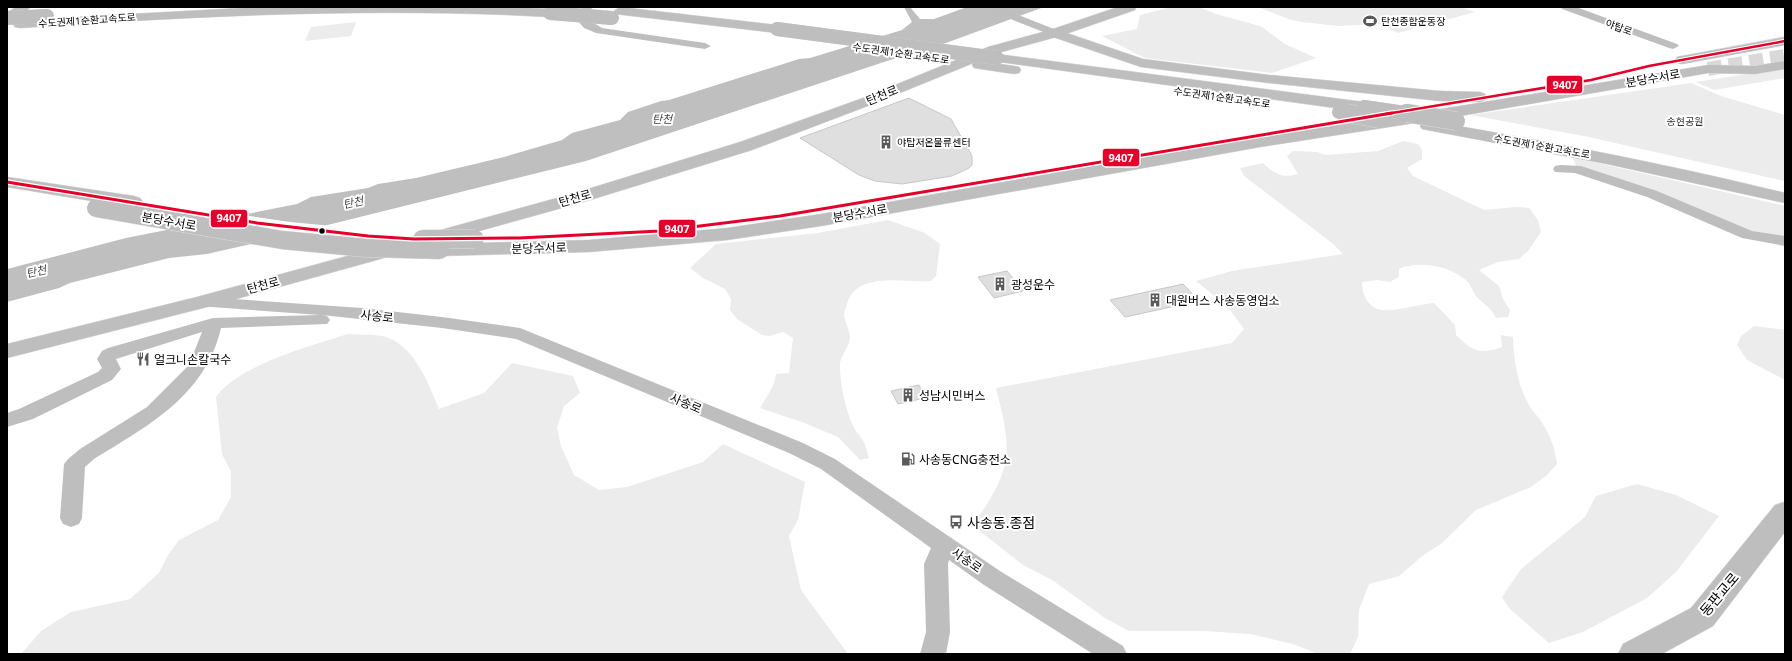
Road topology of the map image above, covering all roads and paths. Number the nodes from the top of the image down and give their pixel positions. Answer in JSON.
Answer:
{"nodes":[{"id":1,"x":25,"y":7,"type":"edge"},
{"id":2,"x":183,"y":7,"type":"edge"},
{"id":3,"x":574,"y":7,"type":"edge"},
{"id":4,"x":588,"y":7,"type":"edge"},
{"id":5,"x":989,"y":7,"type":"edge"},
{"id":6,"x":1130,"y":7,"type":"edge"},
{"id":7,"x":1566,"y":7,"type":"edge"},
{"id":8,"x":616,"y":15,"type":"junction"},
{"id":9,"x":7,"y":19,"type":"edge"},
{"id":10,"x":42,"y":19,"type":"junction"},
{"id":11,"x":7,"y":25,"type":"edge"},
{"id":12,"x":1048,"y":31,"type":"junction"},
{"id":13,"x":772,"y":32,"type":"junction"},
{"id":14,"x":1785,"y":41,"type":"edge"},
{"id":15,"x":705,"y":46,"type":"dead end"},
{"id":16,"x":1673,"y":46,"type":"junction"},
{"id":17,"x":1682,"y":59,"type":"junction"},
{"id":18,"x":1714,"y":60,"type":"junction"},
{"id":19,"x":1785,"y":65,"type":"edge"},
{"id":20,"x":1591,"y":80,"type":"junction"},
{"id":21,"x":1495,"y":96,"type":"junction"},
{"id":22,"x":1560,"y":169,"type":"dead end"},
{"id":23,"x":7,"y":182,"type":"edge"},
{"id":24,"x":1785,"y":186,"type":"edge"},
{"id":25,"x":7,"y":194,"type":"edge"},
{"id":26,"x":1785,"y":198,"type":"edge"},
{"id":27,"x":1785,"y":241,"type":"edge"},
{"id":28,"x":204,"y":302,"type":"junction"},
{"id":29,"x":326,"y":320,"type":"dead end"},
{"id":30,"x":213,"y":323,"type":"junction"},
{"id":31,"x":7,"y":351,"type":"edge"},
{"id":32,"x":7,"y":420,"type":"edge"},
{"id":33,"x":1785,"y":512,"type":"edge"},
{"id":34,"x":71,"y":518,"type":"dead end"},
{"id":35,"x":944,"y":544,"type":"junction"},
{"id":36,"x":933,"y":654,"type":"edge"},
{"id":37,"x":1114,"y":654,"type":"edge"},
{"id":38,"x":1634,"y":654,"type":"edge"}],
"edges":[{"from":1,"to":9,"type":"main road"},
{"from":2,"to":10,"type":"main road","name":"수도권제1순환고속도로"},
{"from":3,"to":8,"type":"main road","name":"수도권제1순환고속도로"},
{"from":4,"to":15,"type":"street"},
{"from":5,"to":12,"type":"street"},
{"from":6,"to":12,"type":"main road","name":"탄천로"},
{"from":7,"to":16,"type":"street","name":"야탑로"},
{"from":8,"to":10,"type":"main road","name":"수도권제1순환고속도로","bridge":true},
{"from":8,"to":13,"type":"main road","name":"수도권제1순환고속도로"},
{"from":9,"to":10,"type":"main road","name":"수도권제1순환고속도로","bridge":true},
{"from":10,"to":11,"type":"main road","name":"수도권제1순환고속도로"},
{"from":12,"to":21,"type":"main road"},
{"from":12,"to":28,"type":"main road","name":"탄천로"},
{"from":13,"to":24,"type":"main road","name":"수도권제1순환고속도로","bridge":true},
{"from":13,"to":26,"type":"main road","name":"수도권제1순환고속도로","bridge":true},
{"from":14,"to":18,"type":"main road"},
{"from":16,"to":17,"type":"main road"},
{"from":16,"to":18,"type":"main road"},
{"from":17,"to":18,"type":"main road"},
{"from":17,"to":20,"type":"main road"},
{"from":18,"to":19,"type":"main road"},
{"from":18,"to":20,"type":"main road","name":"분당수서로"},
{"from":18,"to":25,"type":"main road","name":"분당수서로","bridge":true},
{"from":20,"to":21,"type":"main road","name":"분당수서로"},
{"from":21,"to":23,"type":"main road","name":"분당수서로","bridge":true},
{"from":22,"to":27,"type":"street"},
{"from":28,"to":31,"type":"main road","name":"탄천로"},
{"from":28,"to":35,"type":"street","name":"사송로"},
{"from":29,"to":30,"type":"street"},
{"from":30,"to":32,"type":"street"},
{"from":30,"to":34,"type":"street"},
{"from":33,"to":38,"type":"main road","name":"동판교로"},
{"from":35,"to":36,"type":"street"},
{"from":35,"to":37,"type":"street","name":"사송로"}]}
